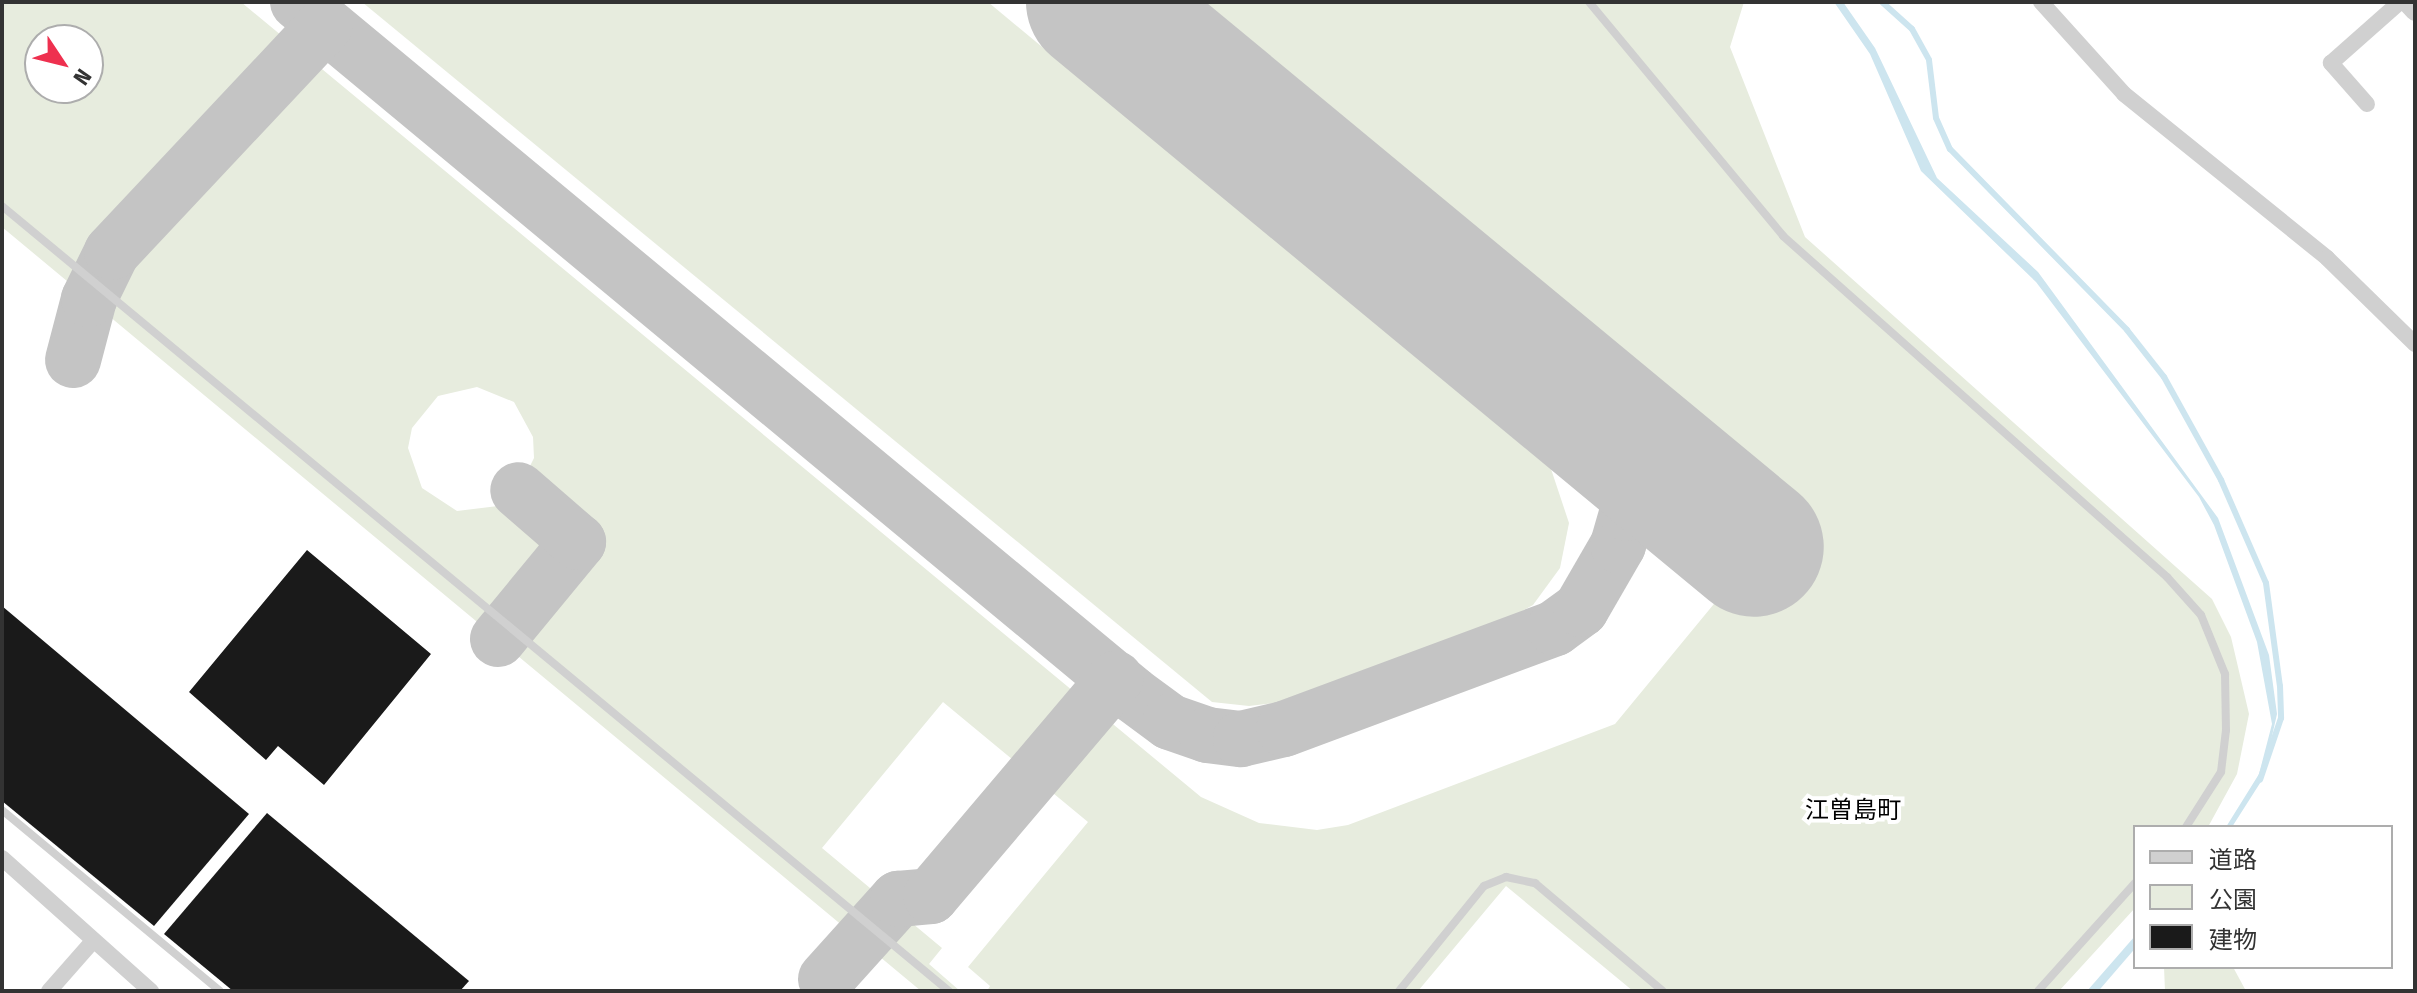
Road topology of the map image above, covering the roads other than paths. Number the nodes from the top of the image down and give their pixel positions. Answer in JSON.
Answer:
{"nodes":[{"id":1,"x":1589,"y":2,"type":"edge"},
{"id":2,"x":2041,"y":2,"type":"edge"},
{"id":3,"x":2400,"y":2,"type":"edge"},
{"id":4,"x":2407,"y":2,"type":"edge"},
{"id":5,"x":2415,"y":11,"type":"edge"},
{"id":6,"x":2367,"y":104,"type":"dead end"},
{"id":7,"x":2,"y":206,"type":"edge"},
{"id":8,"x":2415,"y":344,"type":"edge"},
{"id":9,"x":2,"y":810,"type":"edge"},
{"id":10,"x":2187,"y":825,"type":"edge"},
{"id":11,"x":2,"y":858,"type":"edge"},
{"id":12,"x":2133,"y":885,"type":"edge"},
{"id":13,"x":93,"y":941,"type":"junction"},
{"id":14,"x":49,"y":991,"type":"edge"},
{"id":15,"x":151,"y":991,"type":"edge"},
{"id":16,"x":220,"y":991,"type":"edge"},
{"id":17,"x":949,"y":991,"type":"edge"},
{"id":18,"x":1399,"y":991,"type":"edge"},
{"id":19,"x":1663,"y":991,"type":"edge"},
{"id":20,"x":2038,"y":991,"type":"edge"}],
"edges":[{"from":1,"to":10,"type":"lane"},
{"from":2,"to":8,"type":"street"},
{"from":3,"to":6,"type":"street"},
{"from":4,"to":5,"type":"street"},
{"from":7,"to":17,"type":"lane"},
{"from":9,"to":16,"type":"lane"},
{"from":11,"to":13,"type":"street"},
{"from":12,"to":20,"type":"lane"},
{"from":13,"to":14,"type":"street"},
{"from":13,"to":15,"type":"street"},
{"from":18,"to":19,"type":"lane"}]}
